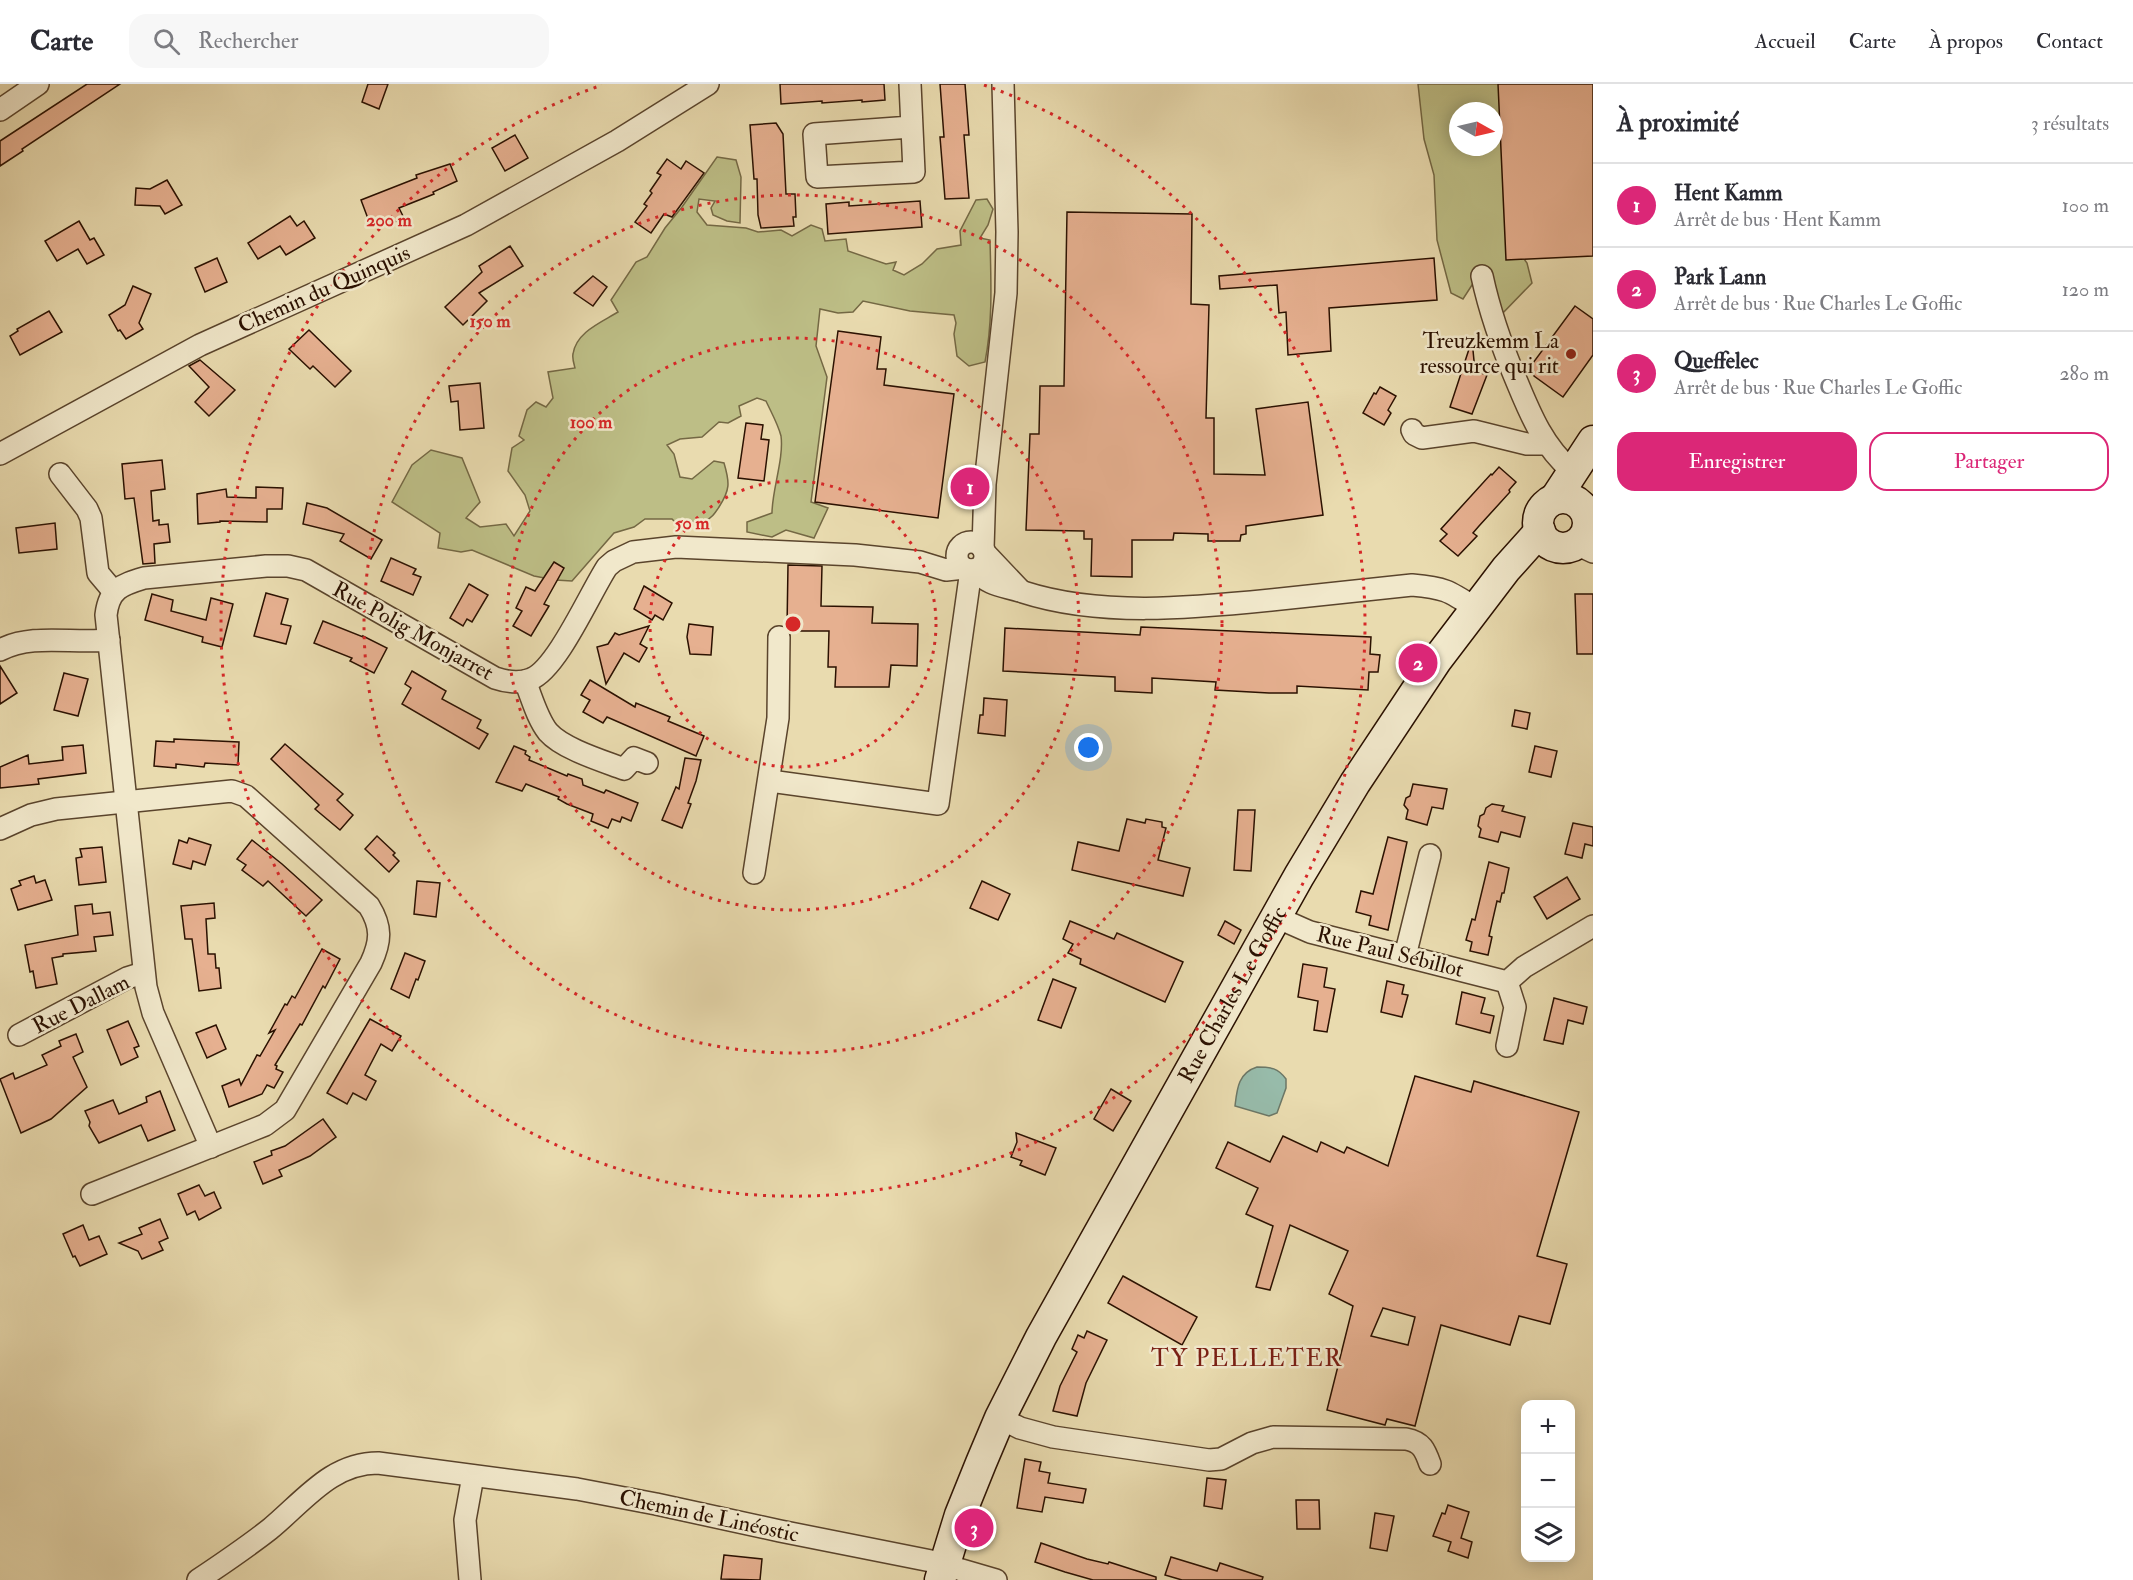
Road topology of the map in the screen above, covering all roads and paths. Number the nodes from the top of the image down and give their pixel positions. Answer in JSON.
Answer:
{"nodes":[{"id":1,"x":38,"y":84,"type":"edge"},
{"id":2,"x":708,"y":84,"type":"edge"},
{"id":3,"x":910,"y":84,"type":"edge"},
{"id":4,"x":1003,"y":84,"type":"edge"},
{"id":5,"x":0,"y":110,"type":"edge"},
{"id":6,"x":911,"y":127,"type":"junction"},
{"id":7,"x":1482,"y":276,"type":"dead end"},
{"id":8,"x":1412,"y":429,"type":"dead end"},
{"id":9,"x":1593,"y":441,"type":"edge"},
{"id":10,"x":1547,"y":444,"type":"junction"},
{"id":11,"x":2,"y":448,"type":"edge"},
{"id":12,"x":1583,"y":466,"type":"edge"},
{"id":13,"x":60,"y":474,"type":"dead end"},
{"id":14,"x":1572,"y":528,"type":"edge"},
{"id":15,"x":972,"y":557,"type":"junction"},
{"id":16,"x":114,"y":592,"type":"junction"},
{"id":17,"x":1483,"y":598,"type":"junction"},
{"id":18,"x":779,"y":637,"type":"dead end"},
{"id":19,"x":109,"y":640,"type":"junction"},
{"id":20,"x":0,"y":650,"type":"edge"},
{"id":21,"x":525,"y":681,"type":"junction"},
{"id":22,"x":647,"y":763,"type":"dead end"},
{"id":23,"x":770,"y":781,"type":"junction"},
{"id":24,"x":126,"y":802,"type":"junction"},
{"id":25,"x":0,"y":829,"type":"edge"},
{"id":26,"x":1430,"y":855,"type":"dead end"},
{"id":27,"x":754,"y":873,"type":"dead end"},
{"id":28,"x":1276,"y":917,"type":"junction"},
{"id":29,"x":1593,"y":926,"type":"edge"},
{"id":30,"x":1405,"y":956,"type":"junction"},
{"id":31,"x":143,"y":973,"type":"junction"},
{"id":32,"x":1507,"y":982,"type":"junction"},
{"id":33,"x":19,"y":1035,"type":"dead end"},
{"id":34,"x":1508,"y":1046,"type":"dead end"},
{"id":35,"x":211,"y":1147,"type":"junction"},
{"id":36,"x":92,"y":1194,"type":"dead end"},
{"id":37,"x":1000,"y":1418,"type":"junction"},
{"id":38,"x":1430,"y":1464,"type":"dead end"},
{"id":39,"x":473,"y":1476,"type":"junction"},
{"id":40,"x":942,"y":1572,"type":"edge"},
{"id":41,"x":198,"y":1580,"type":"edge"},
{"id":42,"x":470,"y":1580,"type":"edge"},
{"id":43,"x":996,"y":1580,"type":"edge"}],
"edges":[{"from":1,"to":5,"type":"street"},
{"from":2,"to":11,"type":"street","name":"Chemin du Quinquis"},
{"from":3,"to":6,"type":"street"},
{"from":4,"to":15,"type":"street"},
{"from":6,"to":6,"type":"street"},
{"from":7,"to":10,"type":"street"},
{"from":8,"to":10,"type":"street"},
{"from":9,"to":12,"type":"street","name":"Rue Charles Le Goffic"},
{"from":10,"to":12,"type":"street"},
{"from":12,"to":14,"type":"street","name":"Rue Charles Le Goffic"},
{"from":13,"to":16,"type":"street"},
{"from":14,"to":17,"type":"street","name":"Rue Charles Le Goffic"},
{"from":15,"to":17,"type":"street"},
{"from":15,"to":21,"type":"street","name":"Rue Polig Monjarret"},
{"from":15,"to":23,"type":"street"},
{"from":16,"to":19,"type":"street"},
{"from":16,"to":21,"type":"street","name":"Rue Polig Monjarret"},
{"from":17,"to":28,"type":"street","name":"Rue Charles Le Goffic"},
{"from":18,"to":23,"type":"street"},
{"from":19,"to":20,"type":"street"},
{"from":19,"to":24,"type":"street"},
{"from":21,"to":22,"type":"street"},
{"from":23,"to":27,"type":"street"},
{"from":24,"to":25,"type":"street"},
{"from":24,"to":31,"type":"street"},
{"from":24,"to":35,"type":"street"},
{"from":26,"to":30,"type":"street"},
{"from":28,"to":30,"type":"street","name":"Rue Paul Sébillot"},
{"from":28,"to":37,"type":"street","name":"Rue Charles Le Goffic"},
{"from":29,"to":32,"type":"street"},
{"from":30,"to":32,"type":"street","name":"Rue Paul Sébillot"},
{"from":31,"to":33,"type":"street","name":"Rue Dallam"},
{"from":31,"to":35,"type":"street"},
{"from":32,"to":34,"type":"street"},
{"from":35,"to":36,"type":"street"},
{"from":37,"to":38,"type":"street"},
{"from":37,"to":40,"type":"street","name":"Rue Charles Le Goffic"},
{"from":39,"to":40,"type":"street","name":"Chemin de Linéostic"},
{"from":39,"to":41,"type":"street","name":"Chemin de Linéostic"},
{"from":39,"to":42,"type":"street"},
{"from":40,"to":43,"type":"street","name":"Chemin de Linéostic"}]}
